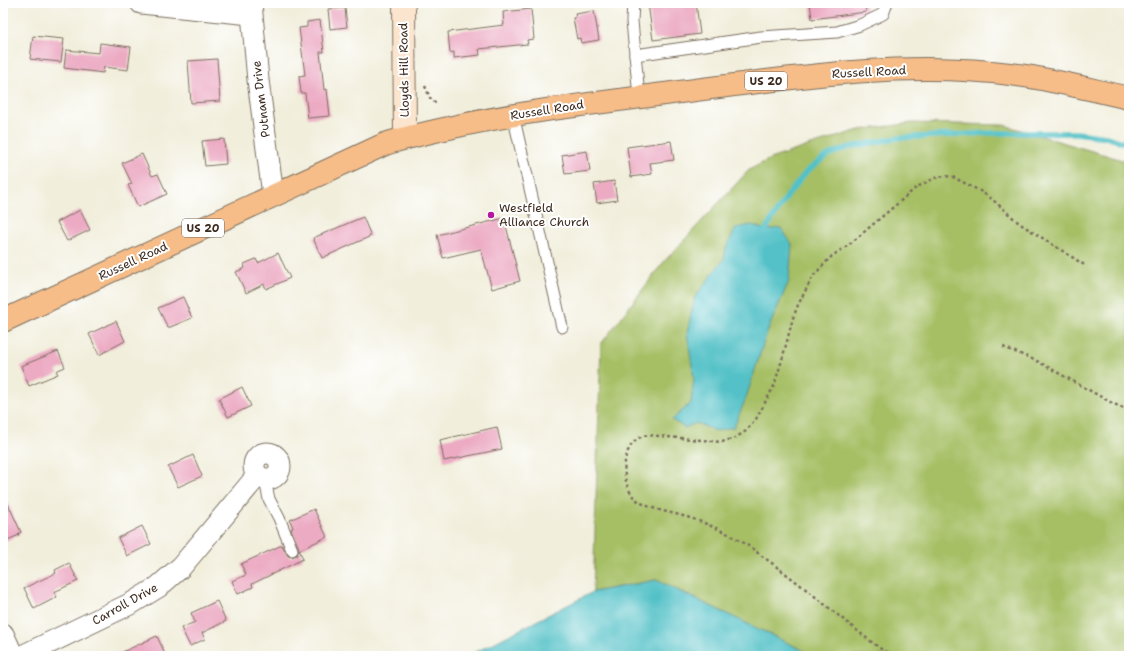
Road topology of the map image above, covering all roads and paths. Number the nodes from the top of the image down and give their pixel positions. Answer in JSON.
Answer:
{"nodes":[{"id":1,"x":141,"y":3,"type":"edge"},
{"id":2,"x":404,"y":3,"type":"edge"},
{"id":3,"x":633,"y":3,"type":"edge"},
{"id":4,"x":887,"y":3,"type":"edge"},
{"id":5,"x":251,"y":9,"type":"edge"},
{"id":6,"x":635,"y":55,"type":"junction"},
{"id":7,"x":639,"y":97,"type":"junction"},
{"id":8,"x":1129,"y":98,"type":"edge"},
{"id":9,"x":513,"y":116,"type":"junction"},
{"id":10,"x":405,"y":138,"type":"junction"},
{"id":11,"x":273,"y":195,"type":"junction"},
{"id":12,"x":1086,"y":266,"type":"dead end"},
{"id":13,"x":3,"y":321,"type":"edge"},
{"id":14,"x":562,"y":327,"type":"dead end"},
{"id":15,"x":1003,"y":346,"type":"dead end"},
{"id":16,"x":1129,"y":411,"type":"edge"},
{"id":17,"x":261,"y":478,"type":"joint"},
{"id":18,"x":292,"y":550,"type":"dead end"},
{"id":19,"x":3,"y":634,"type":"edge"},
{"id":20,"x":13,"y":656,"type":"edge"},
{"id":21,"x":22,"y":656,"type":"edge"},
{"id":22,"x":892,"y":656,"type":"edge"}],
"edges":[{"from":1,"to":5,"type":"street"},
{"from":2,"to":10,"type":"main road","name":"Lloyds Hill Road"},
{"from":3,"to":6,"type":"lane"},
{"from":4,"to":6,"type":"lane"},
{"from":5,"to":11,"type":"street","name":"Putnam Drive"},
{"from":6,"to":7,"type":"lane"},
{"from":7,"to":8,"type":"main road","name":"Russell Road","number":"US 20"},
{"from":7,"to":9,"type":"main road","name":"Russell Road","number":"US 20"},
{"from":9,"to":10,"type":"main road","name":"Russell Road","number":"US 20"},
{"from":9,"to":14,"type":"lane"},
{"from":10,"to":11,"type":"main road","name":"Russell Road","number":"US 20"},
{"from":11,"to":13,"type":"main road","name":"Russell Road","number":"US 20"},
{"from":12,"to":22,"type":"path"},
{"from":15,"to":16,"type":"path"},
{"from":17,"to":18,"type":"lane"},
{"from":17,"to":21,"type":"street","name":"Carroll Drive"},
{"from":19,"to":20,"type":"street"}]}
